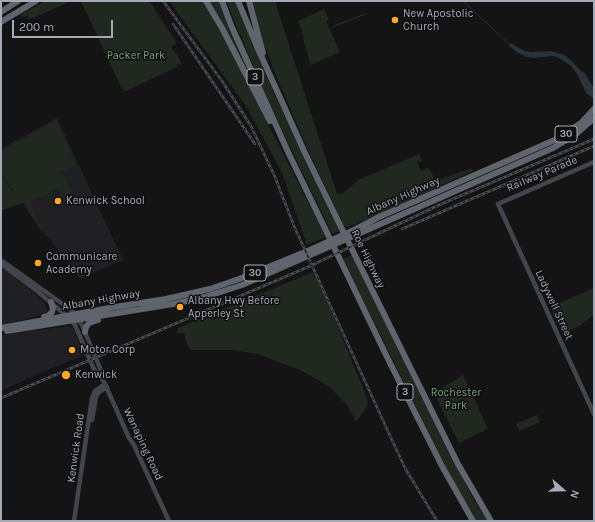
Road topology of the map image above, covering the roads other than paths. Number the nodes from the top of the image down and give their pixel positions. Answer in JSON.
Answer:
{"nodes":[{"id":1,"x":18,"y":1,"type":"edge"},
{"id":2,"x":36,"y":1,"type":"edge"},
{"id":3,"x":206,"y":1,"type":"edge"},
{"id":4,"x":222,"y":1,"type":"edge"},
{"id":5,"x":238,"y":1,"type":"edge"},
{"id":6,"x":249,"y":1,"type":"edge"},
{"id":7,"x":1,"y":12,"type":"edge"},
{"id":8,"x":1,"y":22,"type":"edge"},
{"id":9,"x":271,"y":78,"type":"junction"},
{"id":10,"x":594,"y":109,"type":"edge"},
{"id":11,"x":594,"y":118,"type":"edge"},
{"id":12,"x":288,"y":152,"type":"junction"},
{"id":13,"x":594,"y":162,"type":"edge"},
{"id":14,"x":498,"y":204,"type":"joint"},
{"id":15,"x":355,"y":233,"type":"junction"},
{"id":16,"x":301,"y":257,"type":"junction"},
{"id":17,"x":1,"y":260,"type":"edge"},
{"id":18,"x":1,"y":264,"type":"edge"},
{"id":19,"x":50,"y":302,"type":"junction"},
{"id":20,"x":74,"y":314,"type":"junction"},
{"id":21,"x":114,"y":314,"type":"junction"},
{"id":22,"x":67,"y":316,"type":"junction"},
{"id":23,"x":75,"y":320,"type":"junction"},
{"id":24,"x":16,"y":325,"type":"junction"},
{"id":25,"x":1,"y":328,"type":"edge"},
{"id":26,"x":1,"y":332,"type":"edge"},
{"id":27,"x":85,"y":332,"type":"junction"},
{"id":28,"x":89,"y":342,"type":"junction"},
{"id":29,"x":85,"y":350,"type":"junction"},
{"id":30,"x":93,"y":352,"type":"junction"},
{"id":31,"x":100,"y":375,"type":"junction"},
{"id":32,"x":106,"y":386,"type":"junction"},
{"id":33,"x":594,"y":414,"type":"edge"},
{"id":34,"x":76,"y":521,"type":"edge"},
{"id":35,"x":169,"y":521,"type":"edge"},
{"id":36,"x":473,"y":521,"type":"edge"},
{"id":37,"x":491,"y":521,"type":"edge"}],
"edges":[{"from":1,"to":7,"type":"highway"},
{"from":2,"to":8,"type":"highway"},
{"from":3,"to":12,"type":"highway"},
{"from":4,"to":12,"type":"highway","number":"3"},
{"from":5,"to":9,"type":"highway","name":"Roe Highway","number":"3"},
{"from":6,"to":9,"type":"highway"},
{"from":9,"to":37,"type":"highway","name":"Roe Highway","number":"3"},
{"from":10,"to":15,"type":"highway","name":"Albany Highway","number":"30"},
{"from":11,"to":15,"type":"highway","name":"Albany Highway","number":"30"},
{"from":12,"to":36,"type":"highway","number":"3"},
{"from":13,"to":14,"type":"main road","name":"Railway Parade"},
{"from":14,"to":33,"type":"main road","name":"Ladywell Street"},
{"from":15,"to":16,"type":"highway","name":"Albany Highway","number":"30"},
{"from":16,"to":20,"type":"highway","name":"Albany Highway","number":"30"},
{"from":16,"to":21,"type":"highway","name":"Albany Highway"},
{"from":17,"to":20,"type":"main road","name":"Wanaping Road"},
{"from":18,"to":19,"type":"main road"},
{"from":19,"to":22,"type":"main road"},
{"from":19,"to":24,"type":"highway"},
{"from":20,"to":22,"type":"highway","name":"Albany Highway"},
{"from":20,"to":23,"type":"main road","name":"Wanaping Road"},
{"from":21,"to":23,"type":"highway","name":"Albany Highway"},
{"from":21,"to":27,"type":"highway"},
{"from":22,"to":23,"type":"main road"},
{"from":22,"to":24,"type":"highway","name":"Albany Highway"},
{"from":23,"to":26,"type":"highway","name":"Albany Highway"},
{"from":23,"to":27,"type":"main road","name":"Wanaping Road"},
{"from":23,"to":29,"type":"main road","name":"Wanaping Road"},
{"from":24,"to":25,"type":"highway","name":"Albany Highway"},
{"from":27,"to":28,"type":"main road","name":"Wanaping Road"},
{"from":28,"to":29,"type":"main road"},
{"from":28,"to":30,"type":"main road","name":"Wanaping Road"},
{"from":29,"to":30,"type":"main road"},
{"from":29,"to":31,"type":"main road","name":"Wanaping Road"},
{"from":30,"to":31,"type":"main road","name":"Wanaping Road"},
{"from":31,"to":32,"type":"main road","name":"Wanaping Road"},
{"from":32,"to":34,"type":"main road","name":"Kenwick Road"},
{"from":32,"to":35,"type":"main road","name":"Wanaping Road"}]}
